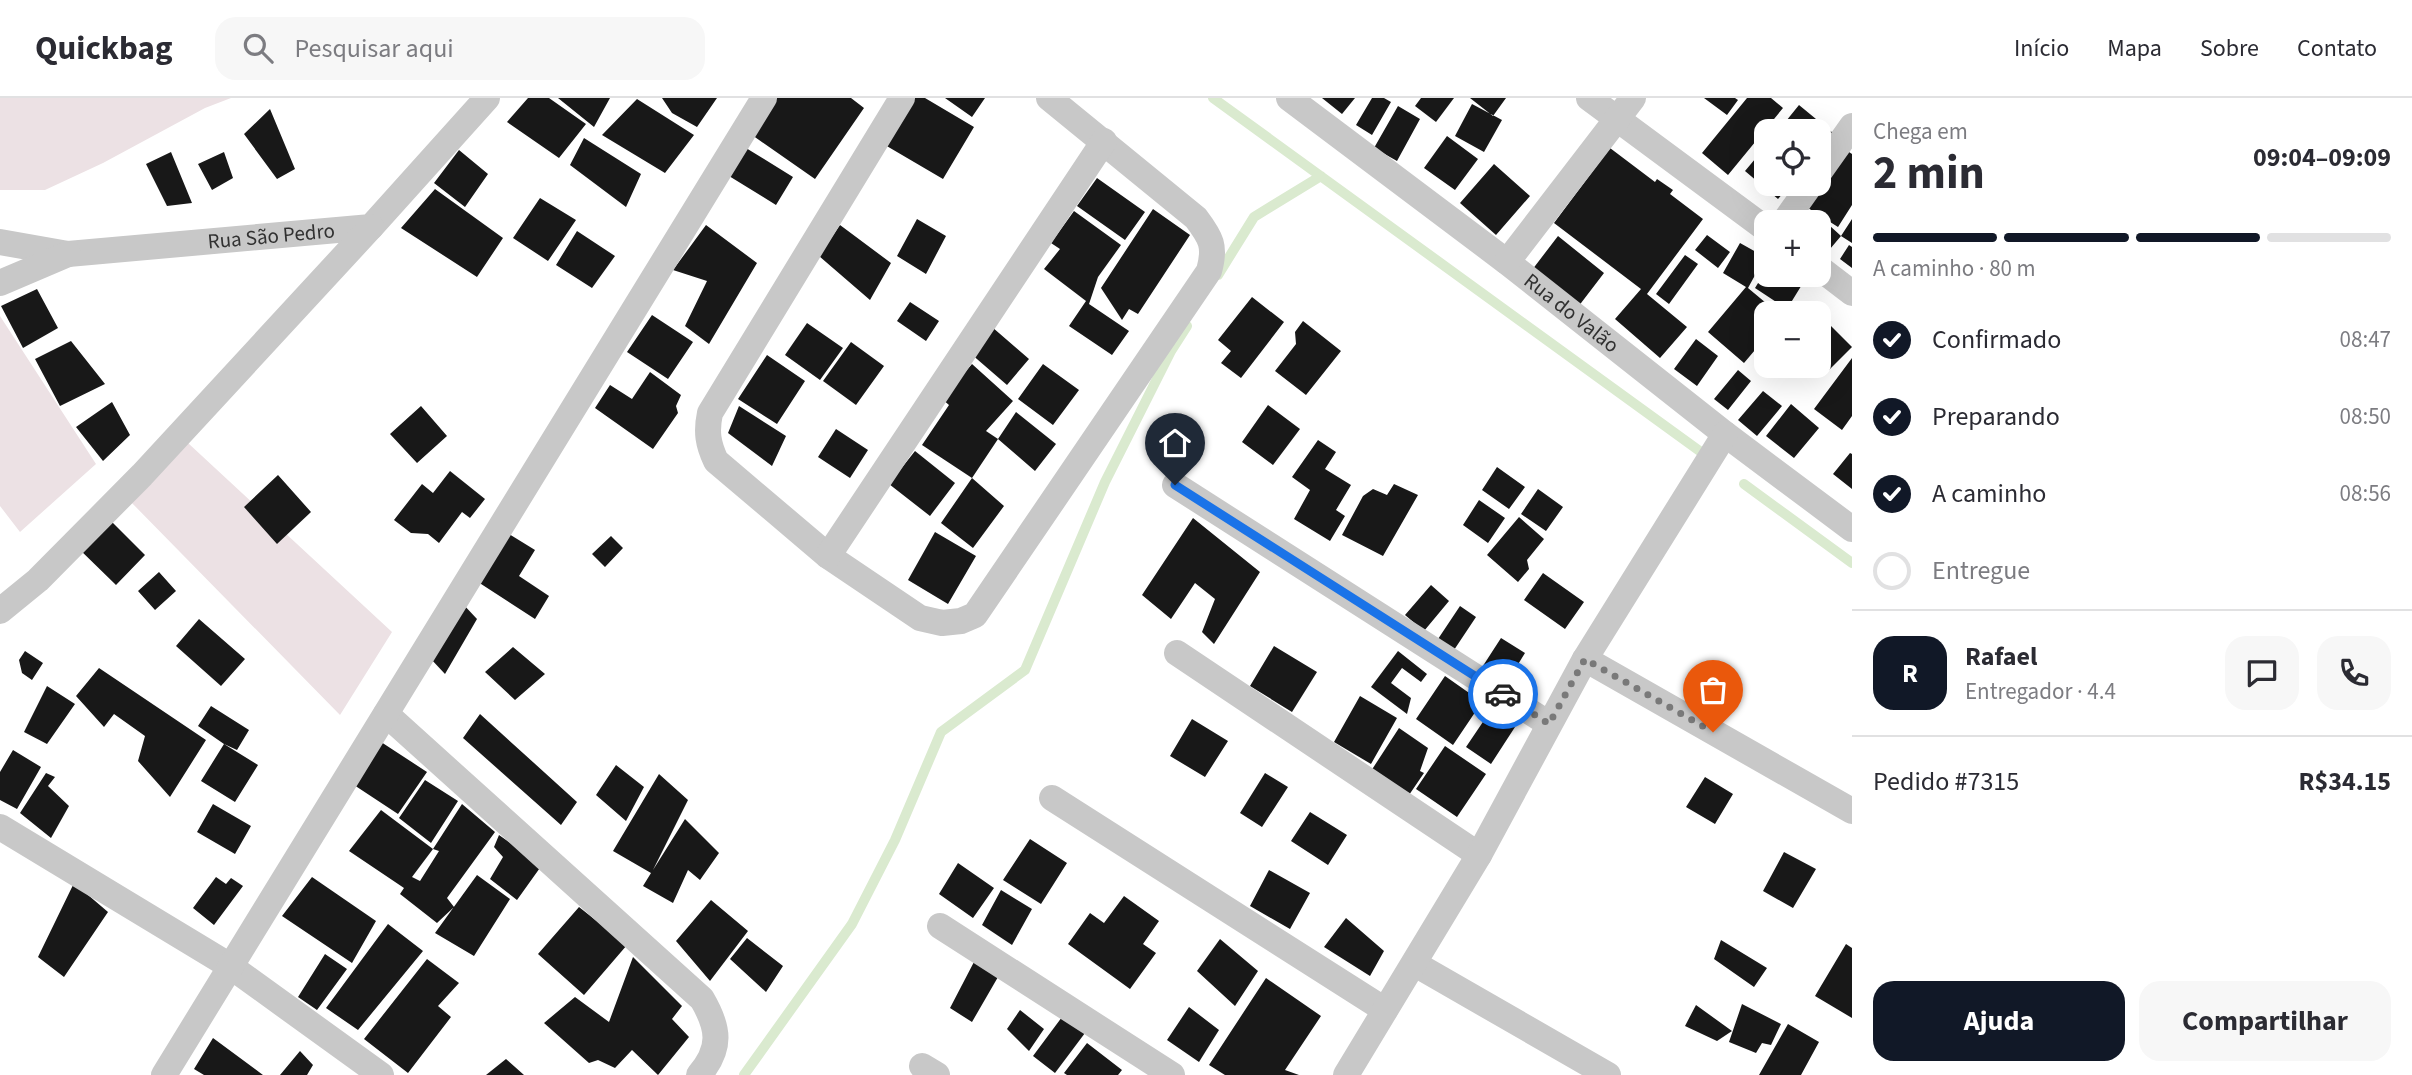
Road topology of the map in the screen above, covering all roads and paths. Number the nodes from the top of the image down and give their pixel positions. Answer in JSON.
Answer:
{"nodes":[{"id":1,"x":487,"y":98,"type":"edge"},
{"id":2,"x":764,"y":98,"type":"edge"},
{"id":3,"x":902,"y":98,"type":"edge"},
{"id":4,"x":1049,"y":98,"type":"edge"},
{"id":5,"x":1289,"y":98,"type":"edge"},
{"id":6,"x":1589,"y":98,"type":"edge"},
{"id":7,"x":1633,"y":98,"type":"edge"},
{"id":8,"x":1617,"y":119,"type":"junction"},
{"id":9,"x":1852,"y":126,"type":"edge"},
{"id":10,"x":1104,"y":141,"type":"junction"},
{"id":11,"x":1831,"y":156,"type":"edge"},
{"id":12,"x":1754,"y":220,"type":"edge"},
{"id":13,"x":371,"y":227,"type":"junction"},
{"id":14,"x":0,"y":242,"type":"edge"},
{"id":15,"x":68,"y":254,"type":"junction"},
{"id":16,"x":1507,"y":261,"type":"junction"},
{"id":17,"x":1831,"y":277,"type":"edge"},
{"id":18,"x":0,"y":283,"type":"edge"},
{"id":19,"x":1852,"y":293,"type":"edge"},
{"id":20,"x":1725,"y":434,"type":"junction"},
{"id":21,"x":1175,"y":485,"type":"dead end"},
{"id":22,"x":1852,"y":529,"type":"edge"},
{"id":23,"x":828,"y":555,"type":"junction"},
{"id":24,"x":0,"y":611,"type":"edge"},
{"id":25,"x":1177,"y":653,"type":"dead end"},
{"id":26,"x":1585,"y":659,"type":"junction"},
{"id":27,"x":386,"y":714,"type":"junction"},
{"id":28,"x":1549,"y":724,"type":"junction"},
{"id":29,"x":1052,"y":798,"type":"dead end"},
{"id":30,"x":1852,"y":811,"type":"edge"},
{"id":31,"x":0,"y":827,"type":"edge"},
{"id":32,"x":1479,"y":855,"type":"junction"},
{"id":33,"x":940,"y":926,"type":"dead end"},
{"id":34,"x":1415,"y":964,"type":"junction"},
{"id":35,"x":230,"y":966,"type":"junction"},
{"id":36,"x":1385,"y":1010,"type":"junction"},
{"id":37,"x":164,"y":1075,"type":"edge"},
{"id":38,"x":381,"y":1075,"type":"edge"},
{"id":39,"x":699,"y":1075,"type":"edge"},
{"id":40,"x":1172,"y":1075,"type":"edge"},
{"id":41,"x":1346,"y":1075,"type":"edge"},
{"id":42,"x":1608,"y":1075,"type":"edge"}],
"edges":[{"from":1,"to":13,"type":"street"},
{"from":2,"to":27,"type":"street"},
{"from":3,"to":23,"type":"street"},
{"from":4,"to":10,"type":"street"},
{"from":5,"to":16,"type":"street","name":"Rua do Valão"},
{"from":6,"to":8,"type":"street"},
{"from":7,"to":8,"type":"street"},
{"from":8,"to":12,"type":"street"},
{"from":8,"to":16,"type":"street"},
{"from":9,"to":11,"type":"street"},
{"from":10,"to":23,"type":"street"},
{"from":10,"to":23,"type":"street"},
{"from":13,"to":15,"type":"street","name":"Rua São Pedro"},
{"from":13,"to":24,"type":"street"},
{"from":14,"to":15,"type":"street","name":"Rua São Pedro"},
{"from":15,"to":18,"type":"street"},
{"from":16,"to":20,"type":"street","name":"Rua do Valão"},
{"from":17,"to":19,"type":"street"},
{"from":20,"to":22,"type":"street","name":"Rua do Valão"},
{"from":20,"to":26,"type":"street"},
{"from":21,"to":28,"type":"street"},
{"from":25,"to":32,"type":"street"},
{"from":26,"to":28,"type":"street"},
{"from":26,"to":30,"type":"street"},
{"from":27,"to":35,"type":"street"},
{"from":27,"to":39,"type":"street"},
{"from":28,"to":32,"type":"street"},
{"from":29,"to":36,"type":"street"},
{"from":31,"to":35,"type":"street"},
{"from":32,"to":34,"type":"street"},
{"from":33,"to":40,"type":"street"},
{"from":34,"to":36,"type":"street"},
{"from":34,"to":42,"type":"street"},
{"from":35,"to":37,"type":"street"},
{"from":35,"to":38,"type":"street"},
{"from":36,"to":41,"type":"street"}]}
